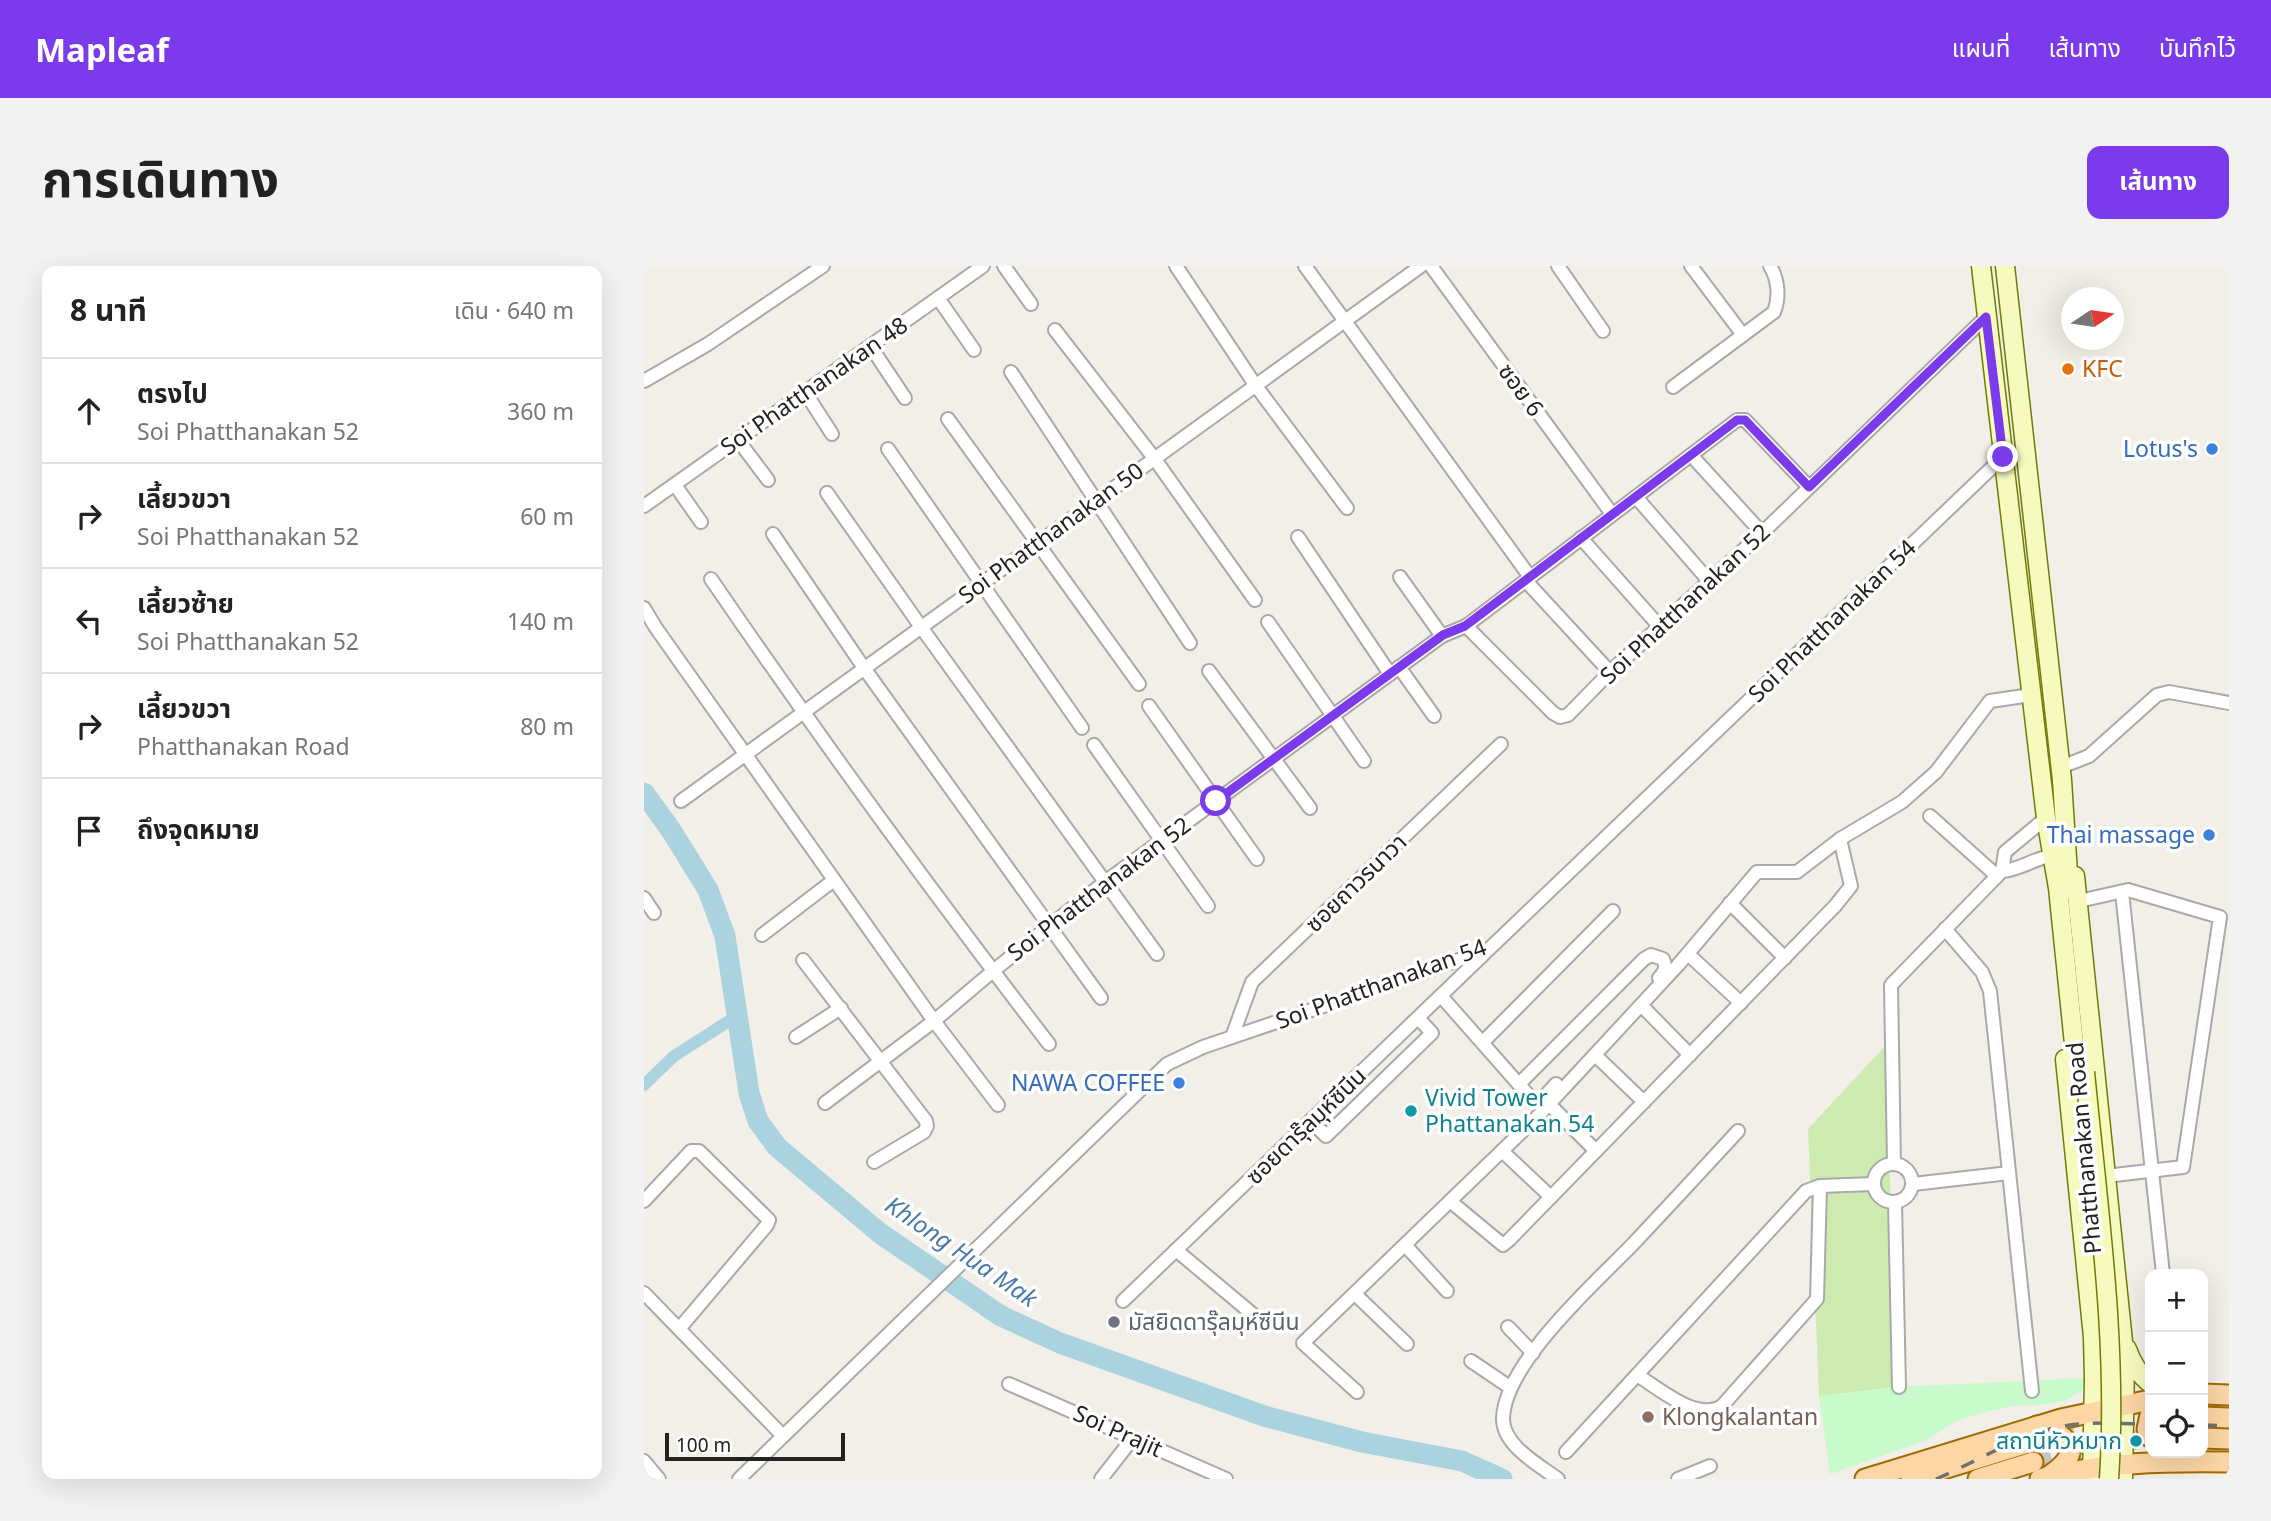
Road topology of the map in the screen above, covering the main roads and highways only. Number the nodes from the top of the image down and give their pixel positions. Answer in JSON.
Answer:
{"nodes":[{"id":1,"x":1981,"y":266,"type":"edge"},
{"id":2,"x":2006,"y":266,"type":"edge"},
{"id":3,"x":2046,"y":818,"type":"junction"},
{"id":4,"x":2066,"y":824,"type":"junction"},
{"id":5,"x":2081,"y":1072,"type":"junction"},
{"id":6,"x":2115,"y":1259,"type":"junction"},
{"id":7,"x":2086,"y":1265,"type":"junction"},
{"id":8,"x":2122,"y":1336,"type":"junction"},
{"id":9,"x":2094,"y":1378,"type":"junction"},
{"id":10,"x":2145,"y":1378,"type":"edge"},
{"id":11,"x":2208,"y":1394,"type":"edge"},
{"id":12,"x":2229,"y":1395,"type":"edge"},
{"id":13,"x":2145,"y":1401,"type":"edge"},
{"id":14,"x":2126,"y":1404,"type":"junction"},
{"id":15,"x":2094,"y":1411,"type":"junction"},
{"id":16,"x":2208,"y":1417,"type":"edge"},
{"id":17,"x":2229,"y":1418,"type":"edge"},
{"id":18,"x":2061,"y":1419,"type":"junction"},
{"id":19,"x":2208,"y":1438,"type":"edge"},
{"id":20,"x":2229,"y":1438,"type":"edge"},
{"id":21,"x":2174,"y":1458,"type":"edge"},
{"id":22,"x":2185,"y":1462,"type":"junction"},
{"id":23,"x":2229,"y":1462,"type":"edge"},
{"id":24,"x":2044,"y":1463,"type":"edge"},
{"id":25,"x":2124,"y":1471,"type":"edge"},
{"id":26,"x":2095,"y":1475,"type":"edge"},
{"id":27,"x":1865,"y":1479,"type":"edge"},
{"id":28,"x":1911,"y":1479,"type":"edge"},
{"id":29,"x":1978,"y":1479,"type":"edge"},
{"id":30,"x":2109,"y":1479,"type":"edge"}],
"edges":[{"from":1,"to":3,"type":"main road","name":"Phatthanakan Road"},
{"from":2,"to":4,"type":"main road","name":"Phatthanakan Road"},
{"from":3,"to":5,"type":"main road","name":"Phatthanakan Road"},
{"from":3,"to":7,"type":"main road","name":"Phatthanakan Road"},
{"from":4,"to":5,"type":"main road","name":"Phatthanakan Road"},
{"from":4,"to":6,"type":"main road","name":"Phatthanakan Road"},
{"from":5,"to":26,"type":"main road","name":"Phatthanakan Road"},
{"from":5,"to":30,"type":"main road","name":"Phatthanakan Road","bridge":true},
{"from":6,"to":7,"type":"main road"},
{"from":6,"to":8,"type":"main road","name":"Phatthanakan Road"},
{"from":7,"to":9,"type":"main road","name":"Phatthanakan Road"},
{"from":8,"to":10,"type":"main road"},
{"from":8,"to":14,"type":"main road","name":"Phatthanakan Road"},
{"from":9,"to":15,"type":"main road","name":"Phatthanakan Road"},
{"from":9,"to":18,"type":"main road"},
{"from":11,"to":12,"type":"main road"},
{"from":13,"to":14,"type":"main road"},
{"from":14,"to":15,"type":"main road"},
{"from":14,"to":25,"type":"main road","name":"Phatthanakan Road"},
{"from":15,"to":18,"type":"main road"},
{"from":15,"to":26,"type":"main road","name":"Phatthanakan Road"},
{"from":16,"to":17,"type":"main road"},
{"from":18,"to":24,"type":"main road"},
{"from":19,"to":20,"type":"main road"},
{"from":21,"to":22,"type":"main road"},
{"from":22,"to":23,"type":"main road"},
{"from":22,"to":25,"type":"main road"},
{"from":24,"to":26,"type":"main road"},
{"from":24,"to":27,"type":"main road"},
{"from":24,"to":28,"type":"main road"},
{"from":24,"to":29,"type":"main road"},
{"from":25,"to":26,"type":"main road"}]}
